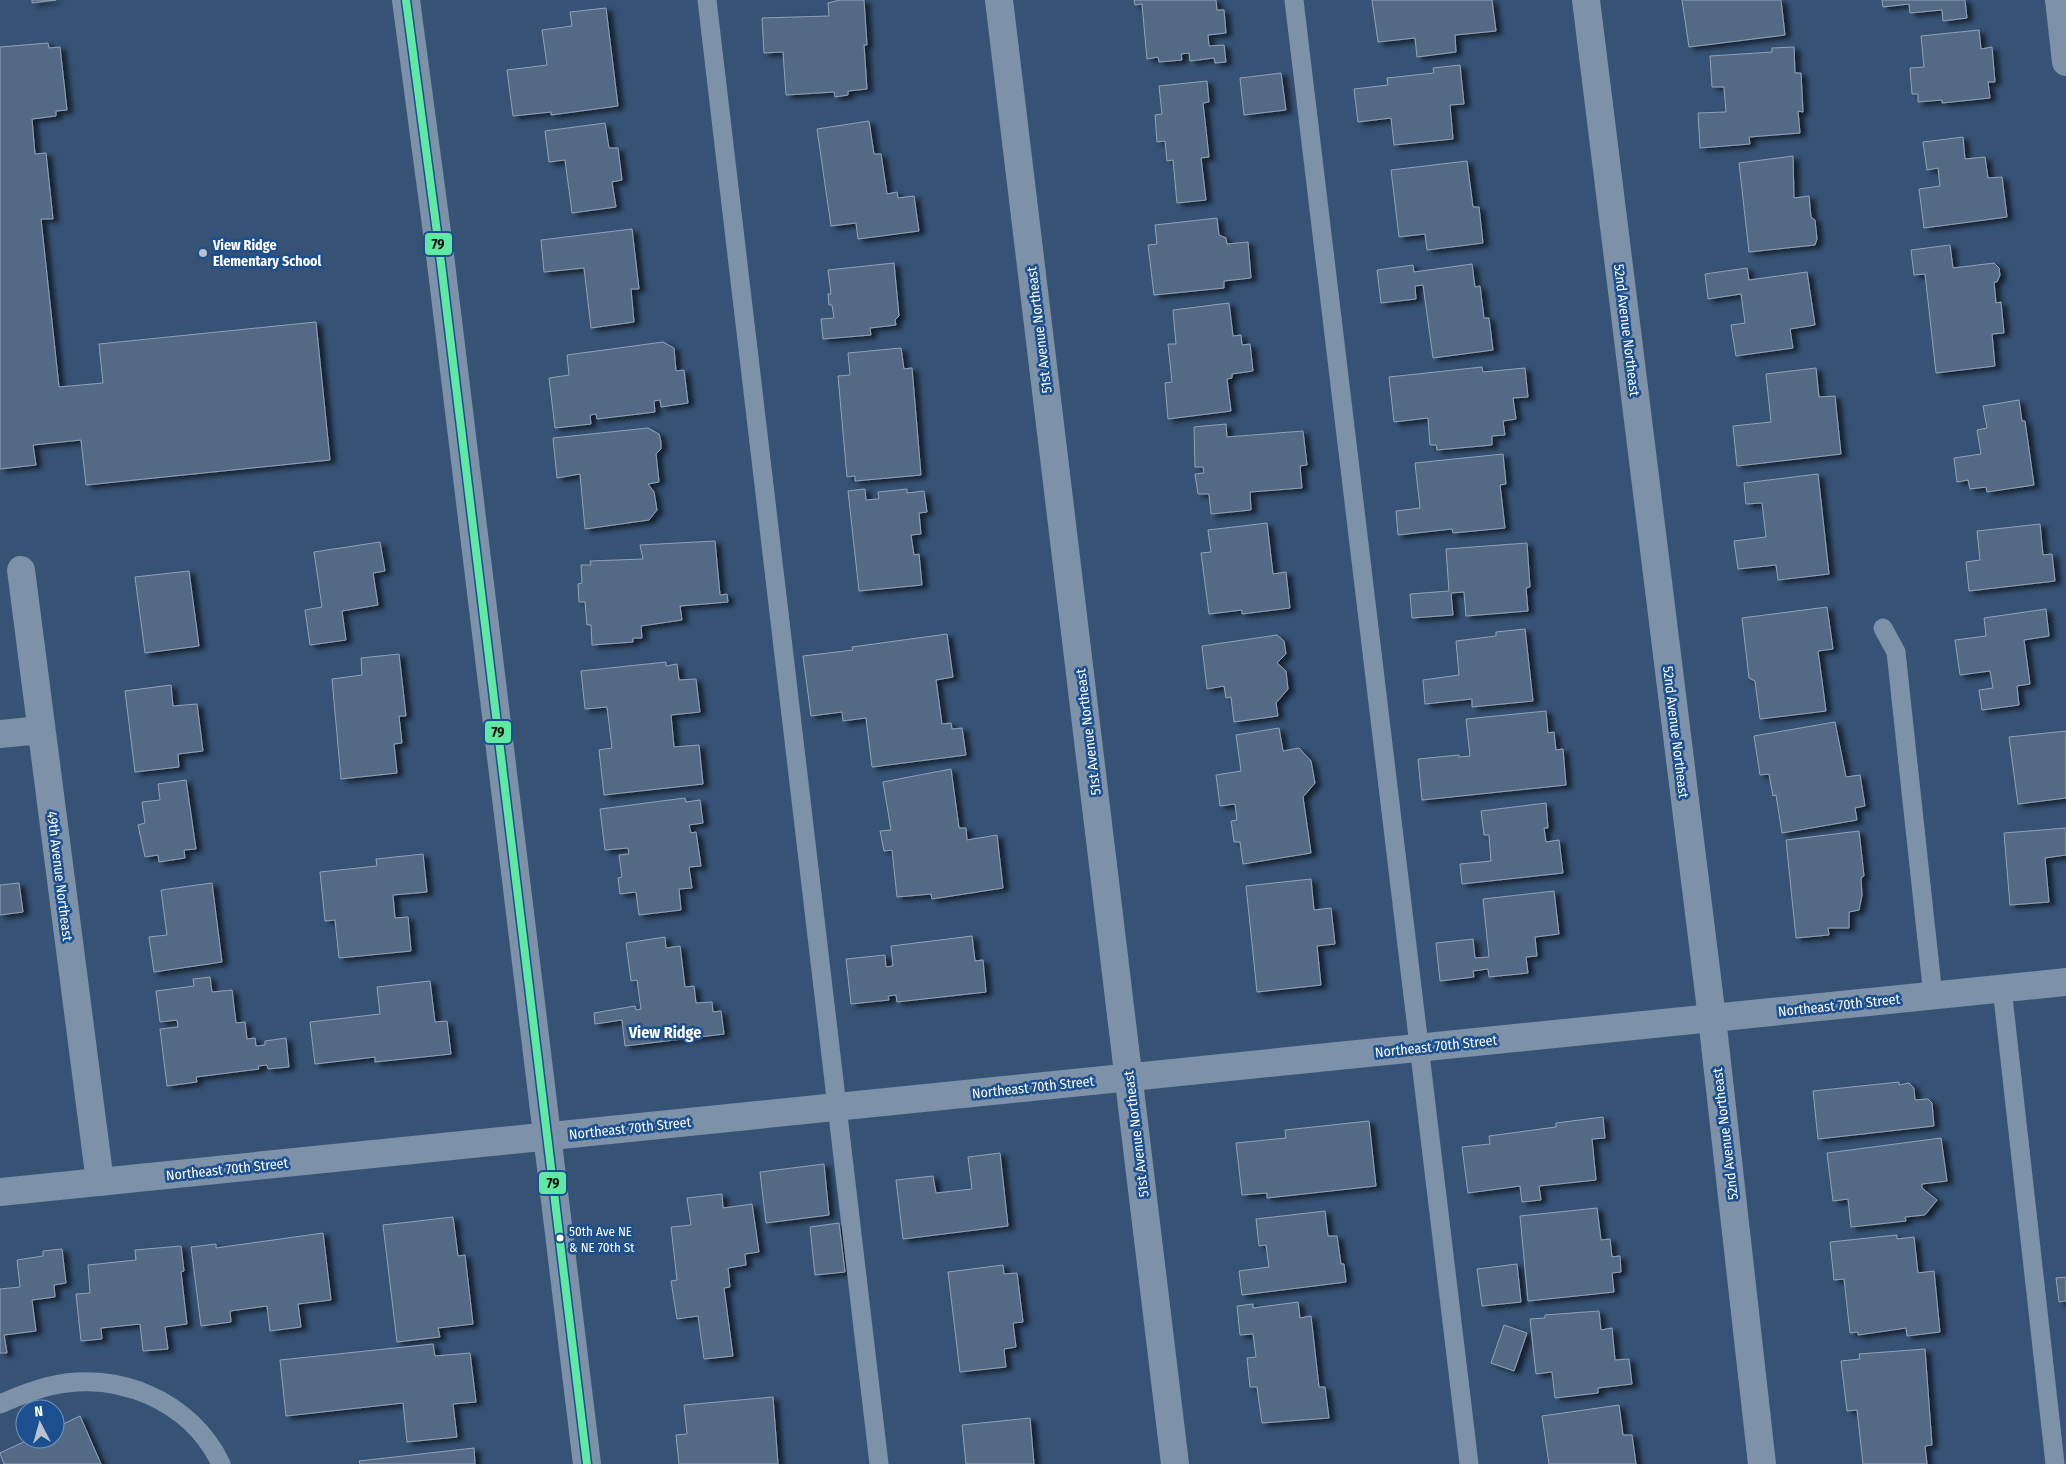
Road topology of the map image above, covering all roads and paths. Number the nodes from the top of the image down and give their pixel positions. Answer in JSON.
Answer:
{"nodes":[{"id":1,"x":406,"y":0,"type":"edge"},
{"id":2,"x":707,"y":0,"type":"edge"},
{"id":3,"x":999,"y":0,"type":"edge"},
{"id":4,"x":1294,"y":0,"type":"edge"},
{"id":5,"x":1586,"y":0,"type":"edge"},
{"id":6,"x":2059,"y":0,"type":"edge"},
{"id":7,"x":2066,"y":62,"type":"edge"},
{"id":8,"x":21,"y":570,"type":"dead end"},
{"id":9,"x":1883,"y":628,"type":"dead end"},
{"id":10,"x":41,"y":730,"type":"junction"},
{"id":11,"x":0,"y":734,"type":"edge"},
{"id":12,"x":2066,"y":982,"type":"edge"},
{"id":13,"x":2002,"y":988,"type":"junction"},
{"id":14,"x":1933,"y":996,"type":"junction"},
{"id":15,"x":1712,"y":1018,"type":"junction"},
{"id":16,"x":1420,"y":1048,"type":"junction"},
{"id":17,"x":1130,"y":1078,"type":"junction"},
{"id":18,"x":837,"y":1107,"type":"junction"},
{"id":19,"x":547,"y":1136,"type":"junction"},
{"id":20,"x":100,"y":1182,"type":"junction"},
{"id":21,"x":0,"y":1192,"type":"edge"},
{"id":22,"x":0,"y":1404,"type":"edge"},
{"id":23,"x":221,"y":1464,"type":"edge"},
{"id":24,"x":587,"y":1464,"type":"edge"},
{"id":25,"x":879,"y":1464,"type":"edge"},
{"id":26,"x":1175,"y":1464,"type":"edge"},
{"id":27,"x":1469,"y":1464,"type":"edge"},
{"id":28,"x":1762,"y":1464,"type":"edge"},
{"id":29,"x":2055,"y":1464,"type":"edge"}],
"edges":[{"from":1,"to":19,"type":"street"},
{"from":2,"to":18,"type":"lane"},
{"from":3,"to":17,"type":"street","name":"51st Avenue Northeast"},
{"from":4,"to":16,"type":"lane"},
{"from":5,"to":15,"type":"street","name":"52nd Avenue Northeast"},
{"from":6,"to":7,"type":"street"},
{"from":8,"to":10,"type":"street","name":"49th Avenue Northeast"},
{"from":9,"to":14,"type":"lane"},
{"from":10,"to":11,"type":"street"},
{"from":10,"to":20,"type":"street","name":"49th Avenue Northeast"},
{"from":12,"to":13,"type":"street","name":"Northeast 70th Street"},
{"from":13,"to":14,"type":"street","name":"Northeast 70th Street"},
{"from":13,"to":29,"type":"lane"},
{"from":14,"to":15,"type":"street","name":"Northeast 70th Street"},
{"from":15,"to":16,"type":"street","name":"Northeast 70th Street"},
{"from":15,"to":28,"type":"street","name":"52nd Avenue Northeast"},
{"from":16,"to":17,"type":"street","name":"Northeast 70th Street"},
{"from":16,"to":27,"type":"lane"},
{"from":17,"to":18,"type":"street","name":"Northeast 70th Street"},
{"from":17,"to":26,"type":"street","name":"51st Avenue Northeast"},
{"from":18,"to":19,"type":"street","name":"Northeast 70th Street"},
{"from":18,"to":25,"type":"lane"},
{"from":19,"to":20,"type":"street","name":"Northeast 70th Street"},
{"from":19,"to":24,"type":"street"},
{"from":20,"to":21,"type":"street","name":"Northeast 70th Street"},
{"from":22,"to":23,"type":"lane"}]}
